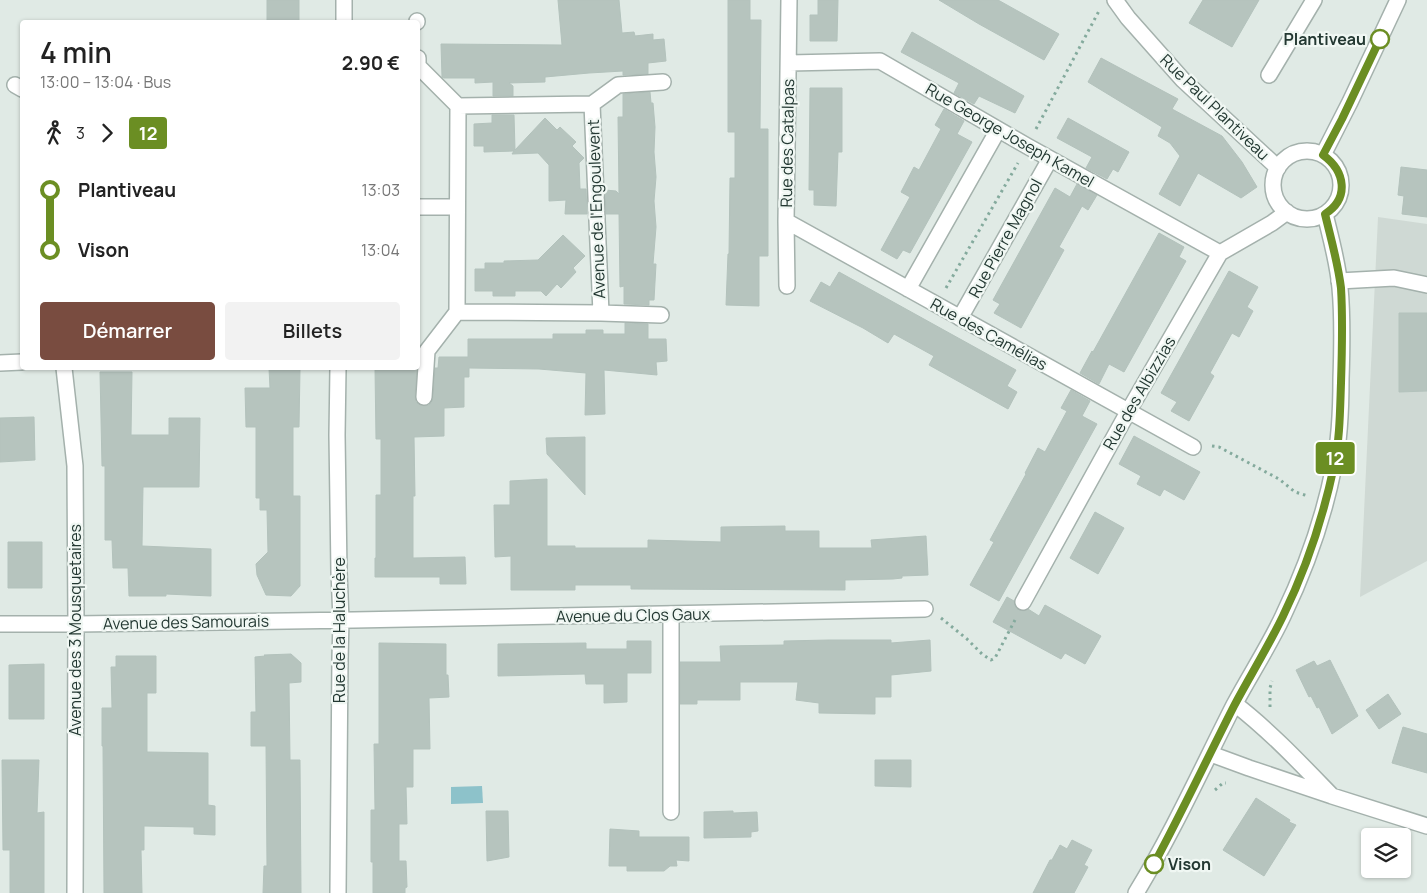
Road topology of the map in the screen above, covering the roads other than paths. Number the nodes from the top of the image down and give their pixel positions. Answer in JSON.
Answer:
{"nodes":[{"id":1,"x":344,"y":0,"type":"edge"},
{"id":2,"x":789,"y":0,"type":"edge"},
{"id":3,"x":1114,"y":0,"type":"edge"},
{"id":4,"x":1314,"y":0,"type":"edge"},
{"id":5,"x":1398,"y":0,"type":"edge"},
{"id":6,"x":344,"y":20,"type":"edge"},
{"id":7,"x":788,"y":63,"type":"junction"},
{"id":8,"x":420,"y":68,"type":"edge"},
{"id":9,"x":1269,"y":75,"type":"dead end"},
{"id":10,"x":663,"y":82,"type":"dead end"},
{"id":11,"x":592,"y":104,"type":"junction"},
{"id":12,"x":458,"y":106,"type":"junction"},
{"id":13,"x":998,"y":130,"type":"junction"},
{"id":14,"x":1323,"y":155,"type":"junction"},
{"id":15,"x":1050,"y":159,"type":"junction"},
{"id":16,"x":1278,"y":168,"type":"junction"},
{"id":17,"x":420,"y":207,"type":"edge"},
{"id":18,"x":456,"y":207,"type":"junction"},
{"id":19,"x":1287,"y":212,"type":"junction"},
{"id":20,"x":1325,"y":214,"type":"junction"},
{"id":21,"x":786,"y":221,"type":"junction"},
{"id":22,"x":1220,"y":253,"type":"junction"},
{"id":23,"x":1339,"y":281,"type":"junction"},
{"id":24,"x":1427,"y":285,"type":"edge"},
{"id":25,"x":787,"y":286,"type":"dead end"},
{"id":26,"x":908,"y":289,"type":"junction"},
{"id":27,"x":457,"y":312,"type":"junction"},
{"id":28,"x":600,"y":313,"type":"junction"},
{"id":29,"x":661,"y":315,"type":"dead end"},
{"id":30,"x":960,"y":318,"type":"junction"},
{"id":31,"x":20,"y":362,"type":"edge"},
{"id":32,"x":0,"y":363,"type":"edge"},
{"id":33,"x":64,"y":370,"type":"edge"},
{"id":34,"x":338,"y":370,"type":"edge"},
{"id":35,"x":424,"y":397,"type":"dead end"},
{"id":36,"x":1128,"y":412,"type":"junction"},
{"id":37,"x":1193,"y":447,"type":"road end"},
{"id":38,"x":1023,"y":602,"type":"road end"},
{"id":39,"x":925,"y":609,"type":"road end"},
{"id":40,"x":671,"y":614,"type":"junction"},
{"id":41,"x":342,"y":620,"type":"junction"},
{"id":42,"x":0,"y":624,"type":"edge"},
{"id":43,"x":76,"y":624,"type":"junction"},
{"id":44,"x":1235,"y":704,"type":"junction"},
{"id":45,"x":1211,"y":754,"type":"junction"},
{"id":46,"x":1332,"y":796,"type":"junction"},
{"id":47,"x":671,"y":812,"type":"dead end"},
{"id":48,"x":1427,"y":826,"type":"edge"},
{"id":49,"x":75,"y":893,"type":"edge"},
{"id":50,"x":338,"y":893,"type":"edge"},
{"id":51,"x":1136,"y":893,"type":"edge"}],
"edges":[{"from":1,"to":6,"type":"street"},
{"from":2,"to":7,"type":"street","name":"Rue des Catalpas"},
{"from":3,"to":16,"type":"street","name":"Rue Paul Plantiveau"},
{"from":4,"to":9,"type":"street"},
{"from":5,"to":14,"type":"street"},
{"from":7,"to":13,"type":"street","name":"Rue George Joseph Kamel"},
{"from":7,"to":21,"type":"street","name":"Rue des Catalpas"},
{"from":8,"to":12,"type":"street"},
{"from":10,"to":11,"type":"street","name":"Avenue de l'Engoulevent"},
{"from":11,"to":12,"type":"street","name":"Avenue de l'Engoulevent"},
{"from":11,"to":28,"type":"street","name":"Avenue de l'Engoulevent"},
{"from":12,"to":18,"type":"street"},
{"from":13,"to":15,"type":"street","name":"Rue George Joseph Kamel"},
{"from":13,"to":26,"type":"street"},
{"from":14,"to":16,"type":"street"},
{"from":14,"to":20,"type":"street"},
{"from":15,"to":22,"type":"street","name":"Rue George Joseph Kamel"},
{"from":15,"to":30,"type":"street","name":"Rue Pierre Magnol"},
{"from":16,"to":19,"type":"street"},
{"from":17,"to":18,"type":"street"},
{"from":18,"to":27,"type":"street"},
{"from":19,"to":20,"type":"street"},
{"from":19,"to":22,"type":"street","name":"Rue des Albizzias"},
{"from":20,"to":23,"type":"street"},
{"from":21,"to":25,"type":"street","name":"Rue des Catalpas"},
{"from":21,"to":26,"type":"street","name":"Rue des Camélias"},
{"from":22,"to":36,"type":"street","name":"Rue des Albizzias"},
{"from":23,"to":24,"type":"street"},
{"from":23,"to":44,"type":"street"},
{"from":26,"to":30,"type":"street","name":"Rue des Camélias"},
{"from":27,"to":28,"type":"street","name":"Avenue de l'Engoulevent"},
{"from":27,"to":35,"type":"street"},
{"from":28,"to":29,"type":"street","name":"Avenue de l'Engoulevent"},
{"from":30,"to":36,"type":"street","name":"Rue des Camélias"},
{"from":31,"to":32,"type":"street"},
{"from":33,"to":43,"type":"street","name":"Avenue des 3 Mousquetaires"},
{"from":34,"to":41,"type":"street","name":"Rue de la Haluchère"},
{"from":36,"to":37,"type":"street","name":"Rue des Camélias"},
{"from":36,"to":38,"type":"street","name":"Rue des Albizzias"},
{"from":39,"to":40,"type":"street","name":"Avenue du Clos Gaux"},
{"from":40,"to":41,"type":"street","name":"Avenue du Clos Gaux"},
{"from":40,"to":47,"type":"street"},
{"from":41,"to":43,"type":"street","name":"Avenue des Samourais"},
{"from":41,"to":50,"type":"street","name":"Rue de la Haluchère"},
{"from":42,"to":43,"type":"street","name":"Avenue des Samourais"},
{"from":43,"to":49,"type":"street","name":"Avenue des 3 Mousquetaires"},
{"from":44,"to":45,"type":"street"},
{"from":44,"to":46,"type":"street"},
{"from":45,"to":46,"type":"street"},
{"from":45,"to":51,"type":"street"},
{"from":46,"to":48,"type":"street"}]}
